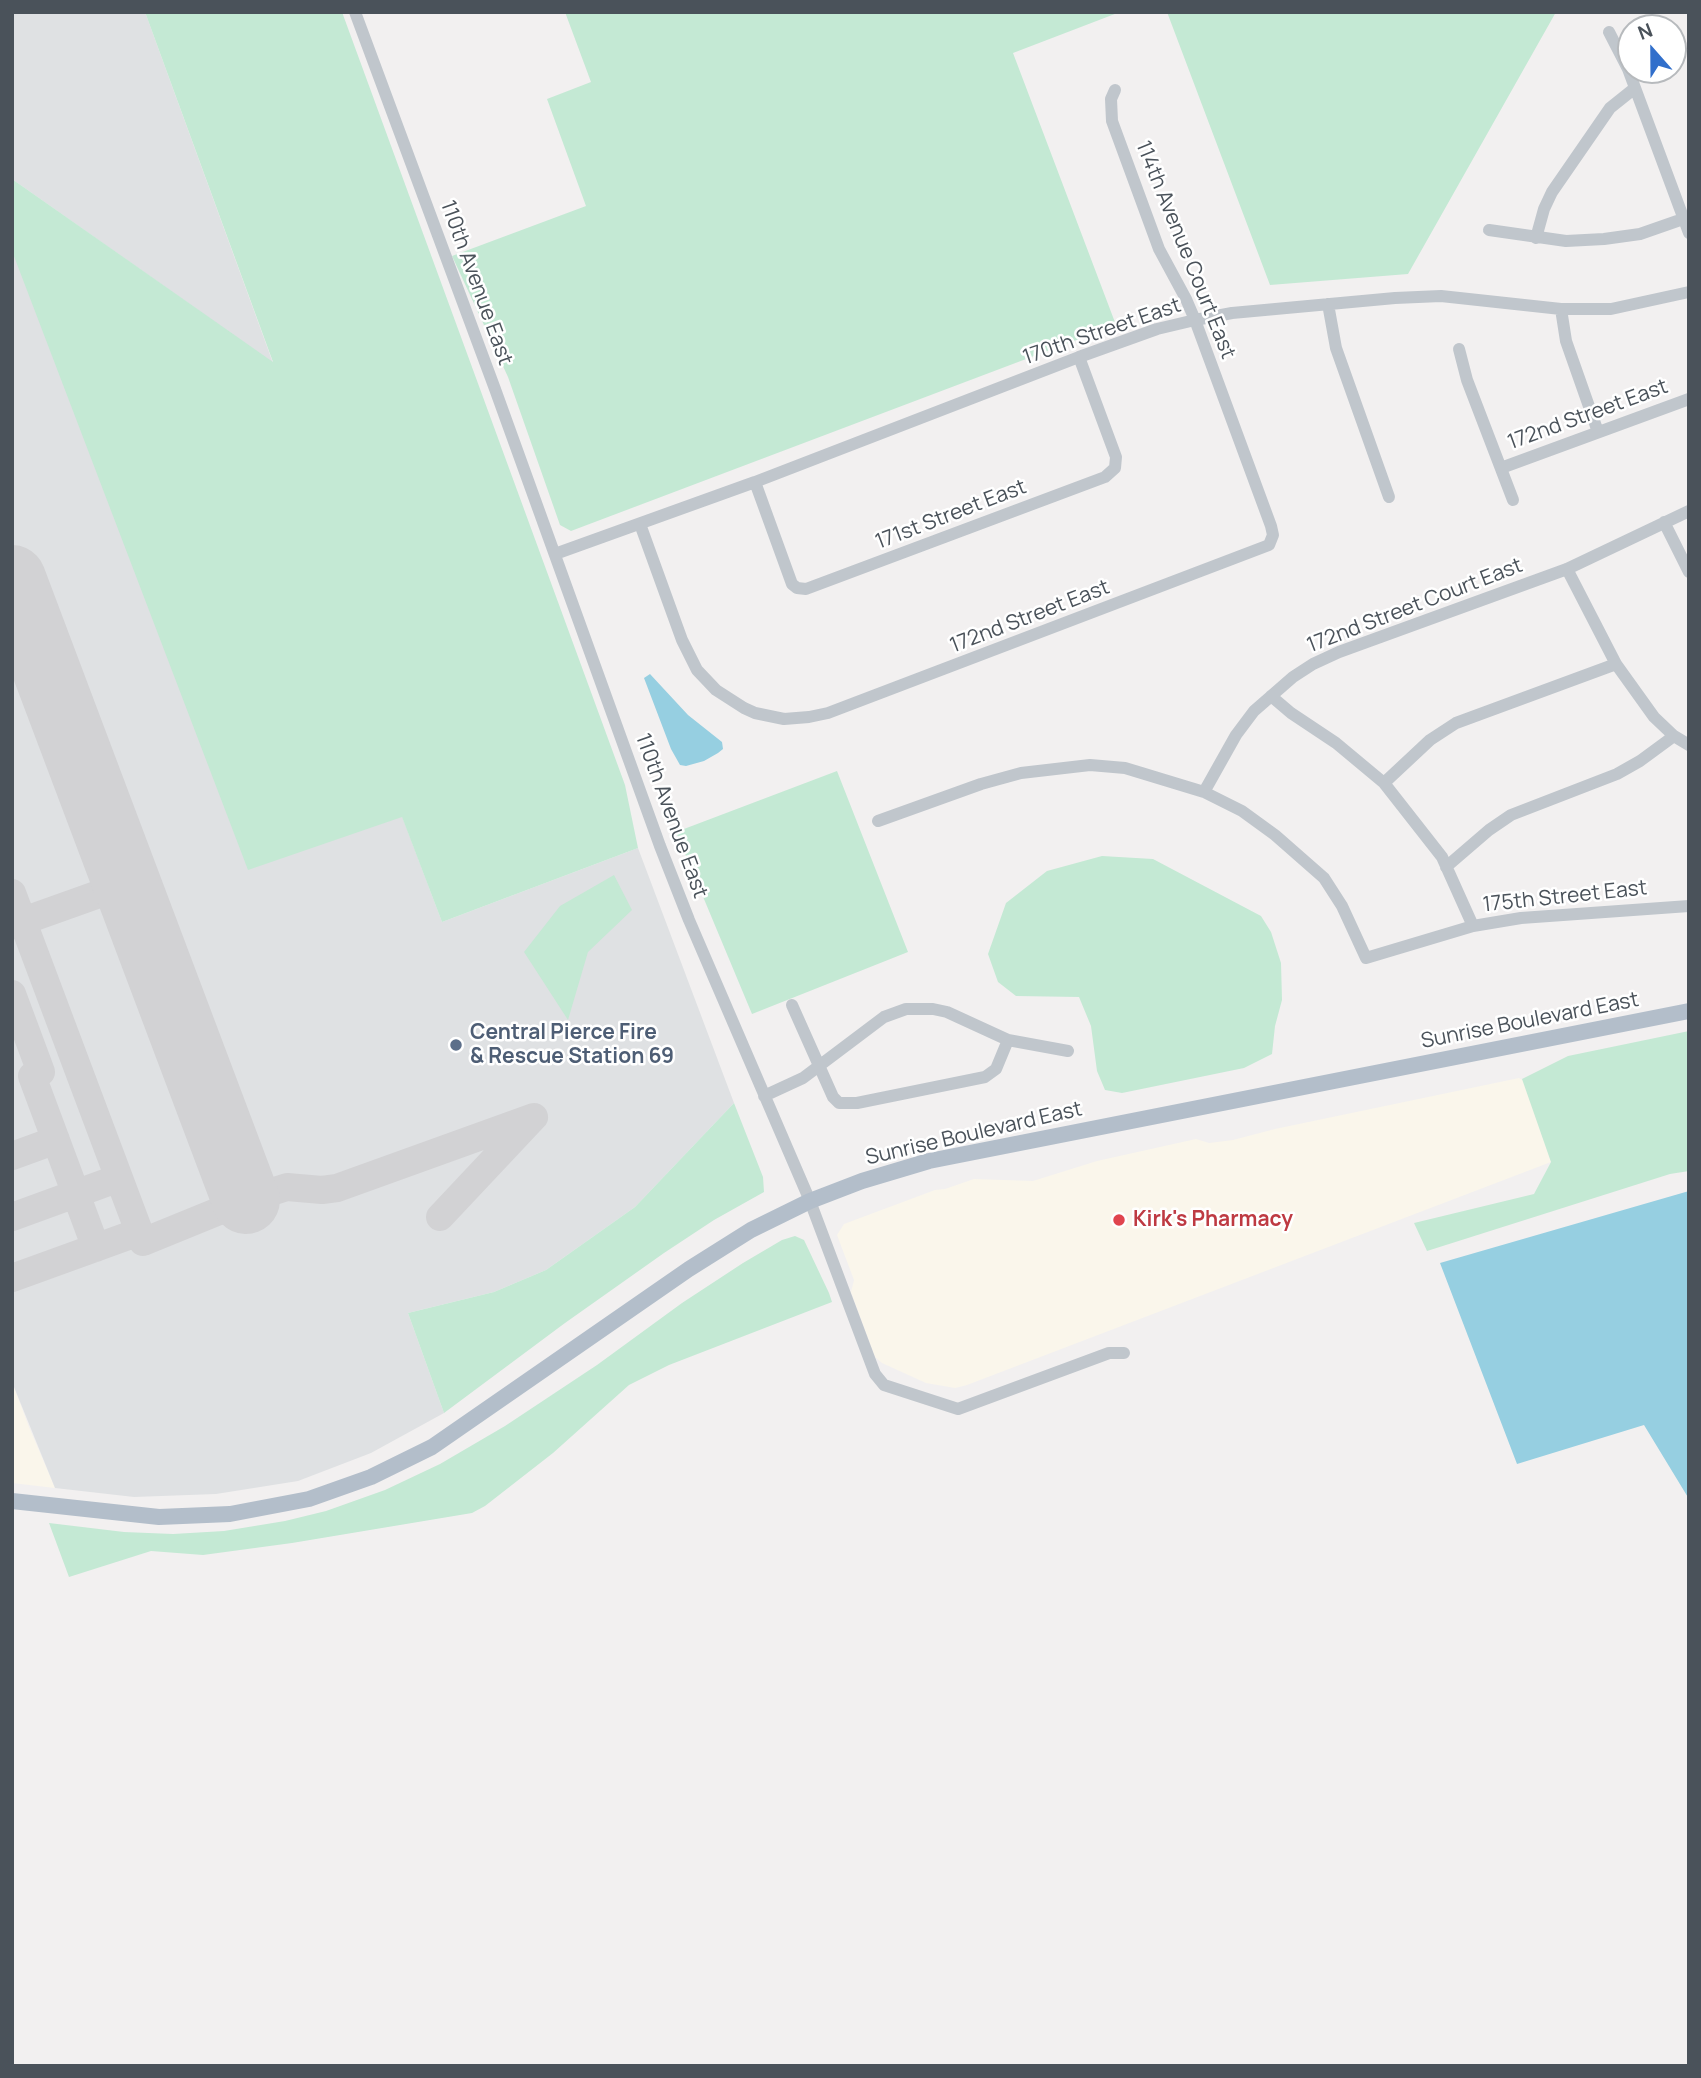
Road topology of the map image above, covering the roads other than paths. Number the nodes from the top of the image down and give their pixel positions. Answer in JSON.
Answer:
{"nodes":[{"id":1,"x":355,"y":12,"type":"edge"},
{"id":2,"x":1609,"y":32,"type":"dead end"},
{"id":3,"x":1635,"y":88,"type":"junction"},
{"id":4,"x":1115,"y":89,"type":"dead end"},
{"id":5,"x":1683,"y":219,"type":"junction"},
{"id":6,"x":1489,"y":230,"type":"dead end"},
{"id":7,"x":1689,"y":233,"type":"edge"},
{"id":8,"x":1536,"y":238,"type":"junction"},
{"id":9,"x":1689,"y":292,"type":"edge"},
{"id":10,"x":1328,"y":304,"type":"junction"},
{"id":11,"x":1561,"y":309,"type":"junction"},
{"id":12,"x":1195,"y":320,"type":"junction"},
{"id":13,"x":1459,"y":349,"type":"dead end"},
{"id":14,"x":1079,"y":358,"type":"junction"},
{"id":15,"x":1689,"y":399,"type":"edge"},
{"id":16,"x":1598,"y":432,"type":"junction"},
{"id":17,"x":1501,"y":468,"type":"junction"},
{"id":18,"x":755,"y":482,"type":"junction"},
{"id":19,"x":1389,"y":497,"type":"dead end"},
{"id":20,"x":1513,"y":500,"type":"dead end"},
{"id":21,"x":1689,"y":511,"type":"edge"},
{"id":22,"x":1664,"y":522,"type":"junction"},
{"id":23,"x":640,"y":524,"type":"junction"},
{"id":24,"x":1272,"y":542,"type":"joint"},
{"id":25,"x":555,"y":555,"type":"junction"},
{"id":26,"x":1567,"y":569,"type":"junction"},
{"id":27,"x":1689,"y":572,"type":"edge"},
{"id":28,"x":1616,"y":664,"type":"junction"},
{"id":29,"x":1271,"y":696,"type":"junction"},
{"id":30,"x":1674,"y":736,"type":"junction"},
{"id":31,"x":1689,"y":745,"type":"edge"},
{"id":32,"x":1384,"y":783,"type":"junction"},
{"id":33,"x":1204,"y":792,"type":"junction"},
{"id":34,"x":878,"y":821,"type":"dead end"},
{"id":35,"x":1446,"y":867,"type":"junction"},
{"id":36,"x":1689,"y":906,"type":"edge"},
{"id":37,"x":1473,"y":926,"type":"junction"},
{"id":38,"x":792,"y":1005,"type":"dead end"},
{"id":39,"x":1689,"y":1012,"type":"edge"},
{"id":40,"x":1008,"y":1040,"type":"junction"},
{"id":41,"x":1068,"y":1051,"type":"dead end"},
{"id":42,"x":819,"y":1068,"type":"junction"},
{"id":43,"x":764,"y":1096,"type":"junction"},
{"id":44,"x":810,"y":1201,"type":"junction"},
{"id":45,"x":1124,"y":1353,"type":"dead end"},
{"id":46,"x":12,"y":1501,"type":"edge"}],
"edges":[{"from":1,"to":25,"type":"street","name":"110th Avenue East"},
{"from":2,"to":3,"type":"street"},
{"from":3,"to":5,"type":"street"},
{"from":3,"to":8,"type":"street"},
{"from":4,"to":12,"type":"street","name":"114th Avenue Court East"},
{"from":5,"to":7,"type":"street"},
{"from":5,"to":8,"type":"street"},
{"from":6,"to":8,"type":"street"},
{"from":9,"to":11,"type":"street","name":"170th Street East"},
{"from":10,"to":11,"type":"street","name":"170th Street East"},
{"from":10,"to":12,"type":"street","name":"170th Street East"},
{"from":10,"to":19,"type":"street"},
{"from":11,"to":16,"type":"street"},
{"from":12,"to":14,"type":"street","name":"170th Street East"},
{"from":12,"to":24,"type":"street","name":"114th Avenue Court East"},
{"from":13,"to":17,"type":"street"},
{"from":14,"to":18,"type":"street","name":"170th Street East"},
{"from":14,"to":18,"type":"street","name":"171st Street East"},
{"from":15,"to":16,"type":"street","name":"172nd Street East"},
{"from":16,"to":17,"type":"street","name":"172nd Street East"},
{"from":17,"to":20,"type":"street"},
{"from":18,"to":23,"type":"street","name":"170th Street East"},
{"from":21,"to":22,"type":"street","name":"172nd Street Court East"},
{"from":22,"to":26,"type":"street","name":"172nd Street Court East"},
{"from":22,"to":27,"type":"street"},
{"from":23,"to":24,"type":"street","name":"172nd Street East"},
{"from":23,"to":25,"type":"street","name":"170th Street East"},
{"from":25,"to":43,"type":"street","name":"110th Avenue East"},
{"from":26,"to":28,"type":"street"},
{"from":26,"to":29,"type":"street","name":"172nd Street Court East"},
{"from":28,"to":30,"type":"street"},
{"from":28,"to":32,"type":"street"},
{"from":29,"to":32,"type":"street"},
{"from":29,"to":33,"type":"street","name":"172nd Street Court East"},
{"from":30,"to":31,"type":"street"},
{"from":30,"to":35,"type":"street"},
{"from":32,"to":35,"type":"street"},
{"from":33,"to":34,"type":"street"},
{"from":33,"to":37,"type":"street","name":"175th Street East"},
{"from":35,"to":37,"type":"street"},
{"from":36,"to":37,"type":"street","name":"175th Street East"},
{"from":38,"to":42,"type":"street"},
{"from":39,"to":44,"type":"main road","name":"Sunrise Boulevard East"},
{"from":40,"to":41,"type":"street"},
{"from":40,"to":42,"type":"street"},
{"from":40,"to":42,"type":"street"},
{"from":42,"to":43,"type":"street"},
{"from":43,"to":44,"type":"street","name":"110th Avenue East"},
{"from":44,"to":45,"type":"street","name":"110th Avenue East"},
{"from":44,"to":46,"type":"main road","name":"Sunrise Boulevard East"}]}
